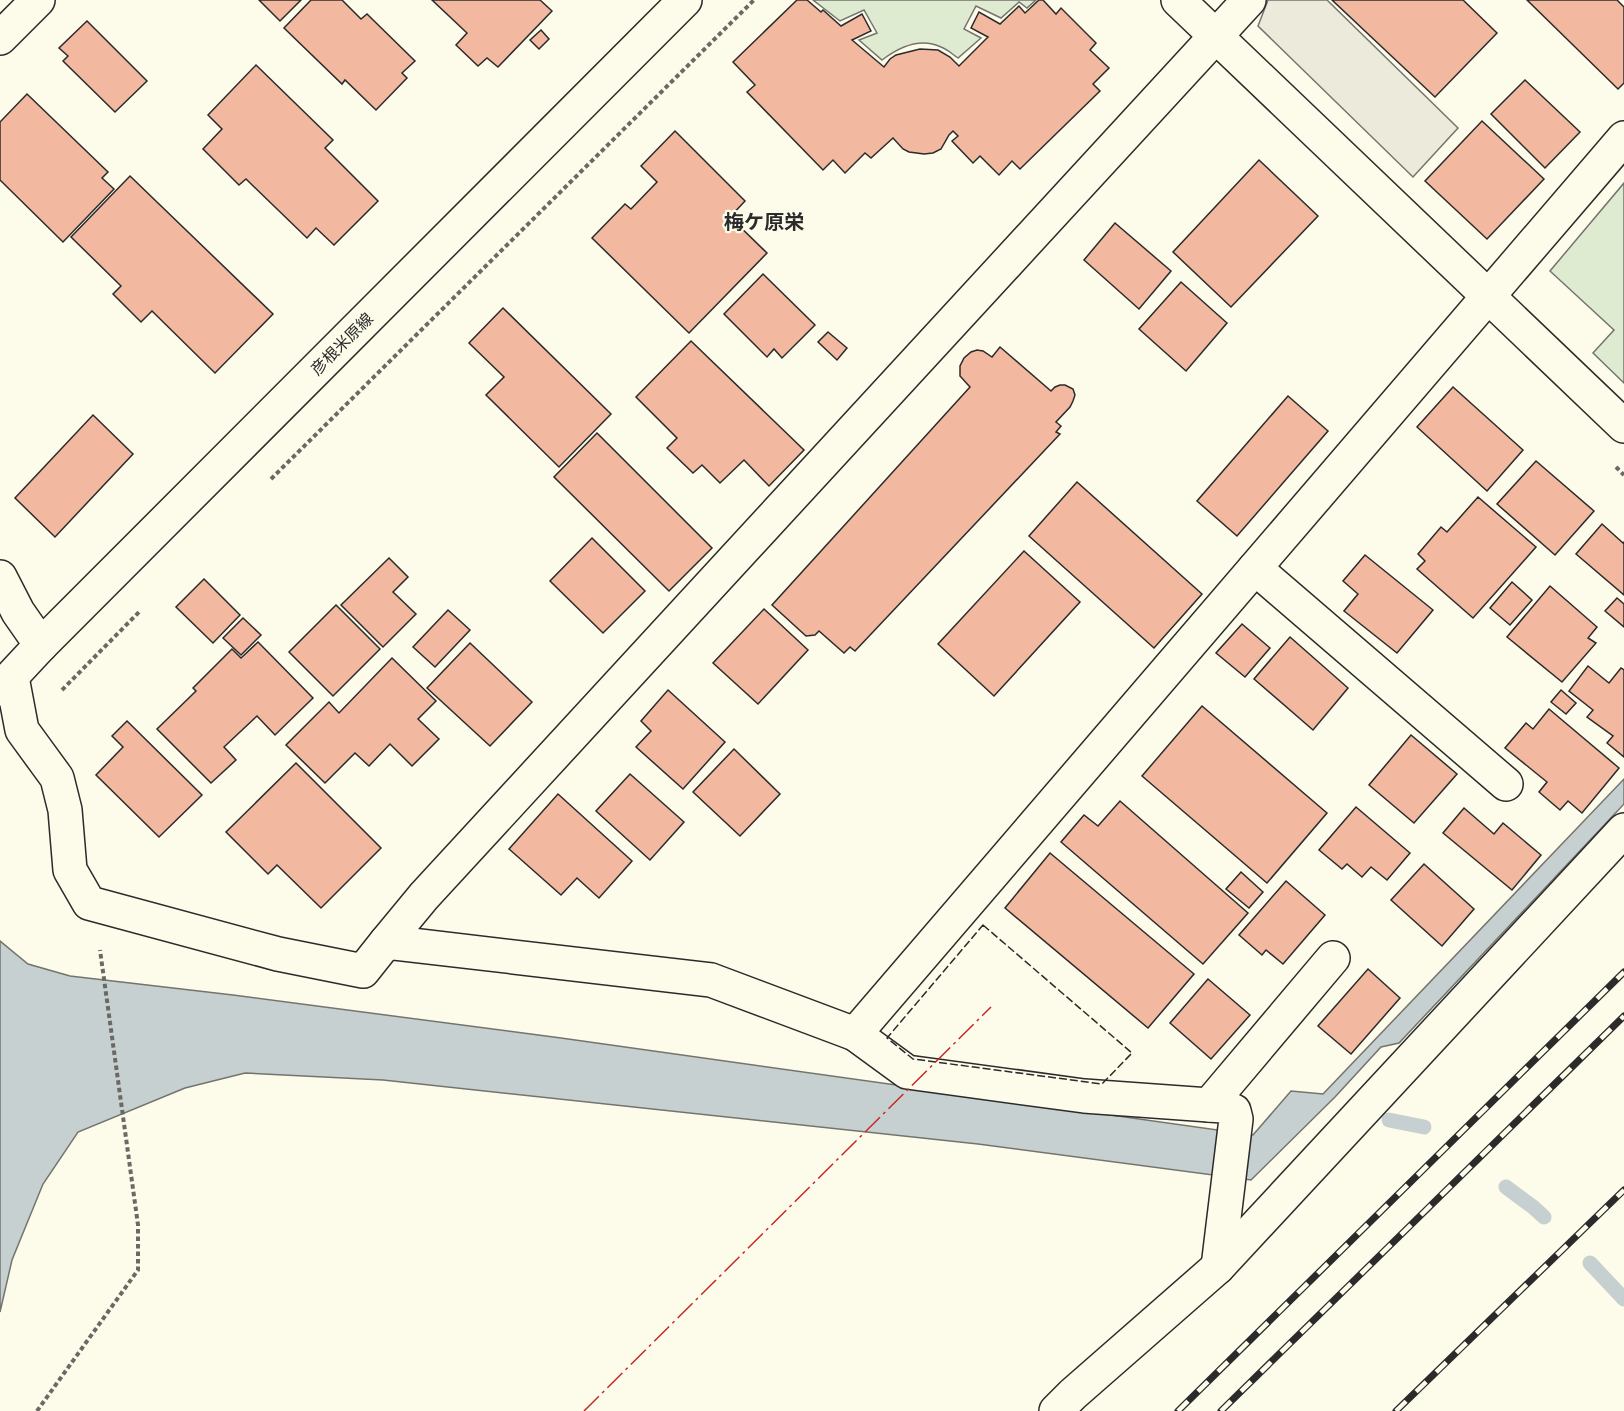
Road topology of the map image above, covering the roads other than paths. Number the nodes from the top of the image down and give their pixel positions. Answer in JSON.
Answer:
{"nodes":[{"id":1,"x":38,"y":0,"type":"edge"},
{"id":2,"x":685,"y":0,"type":"edge"},
{"id":3,"x":1178,"y":0,"type":"edge"},
{"id":4,"x":1249,"y":0,"type":"edge"},
{"id":5,"x":1215,"y":36,"type":"junction"},
{"id":6,"x":0,"y":38,"type":"edge"},
{"id":7,"x":1624,"y":138,"type":"edge"},
{"id":8,"x":1488,"y":297,"type":"junction"},
{"id":9,"x":1624,"y":426,"type":"edge"},
{"id":10,"x":1255,"y":568,"type":"junction"},
{"id":11,"x":0,"y":577,"type":"edge"},
{"id":12,"x":41,"y":645,"type":"junction"},
{"id":13,"x":6,"y":683,"type":"edge"},
{"id":14,"x":1506,"y":784,"type":"dead end"},
{"id":15,"x":1624,"y":830,"type":"edge"},
{"id":16,"x":386,"y":942,"type":"junction"},
{"id":17,"x":1333,"y":958,"type":"dead end"},
{"id":18,"x":855,"y":1034,"type":"junction"},
{"id":19,"x":1222,"y":1112,"type":"junction"},
{"id":20,"x":1218,"y":1267,"type":"junction"},
{"id":21,"x":1056,"y":1411,"type":"edge"}],
"edges":[{"from":1,"to":6,"type":"street"},
{"from":2,"to":12,"type":"street","name":"彦根米原線"},
{"from":3,"to":5,"type":"street"},
{"from":4,"to":5,"type":"street"},
{"from":5,"to":8,"type":"street"},
{"from":5,"to":16,"type":"street"},
{"from":7,"to":8,"type":"street"},
{"from":8,"to":9,"type":"street"},
{"from":8,"to":10,"type":"street"},
{"from":10,"to":14,"type":"street"},
{"from":10,"to":18,"type":"street"},
{"from":11,"to":12,"type":"street"},
{"from":12,"to":13,"type":"street","name":"彦根米原線"},
{"from":13,"to":16,"type":"street"},
{"from":15,"to":20,"type":"street"},
{"from":16,"to":18,"type":"street"},
{"from":17,"to":19,"type":"street"},
{"from":18,"to":19,"type":"street"},
{"from":19,"to":20,"type":"street"},
{"from":20,"to":21,"type":"street"}]}
